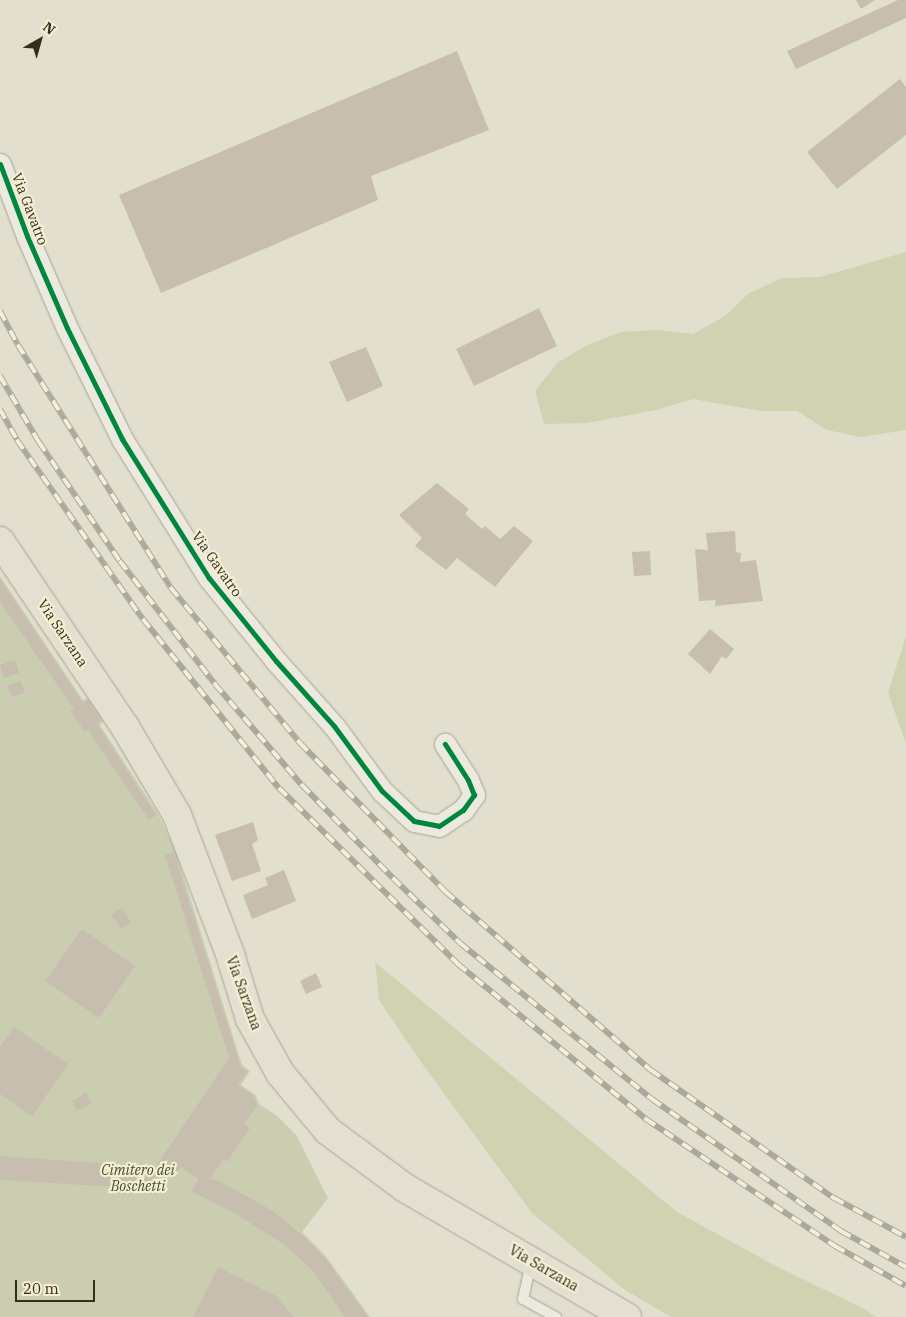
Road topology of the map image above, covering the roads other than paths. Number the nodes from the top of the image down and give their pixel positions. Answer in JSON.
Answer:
{"nodes":[{"id":1,"x":0,"y":164,"type":"edge"},
{"id":2,"x":0,"y":541,"type":"edge"},
{"id":3,"x":445,"y":744,"type":"dead end"},
{"id":4,"x":531,"y":1261,"type":"junction"},
{"id":5,"x":620,"y":1316,"type":"edge"},
{"id":6,"x":556,"y":1317,"type":"edge"}],
"edges":[{"from":1,"to":3,"type":"street","name":"Via Gavatro"},
{"from":2,"to":4,"type":"main road","name":"Via Sarzana"},
{"from":4,"to":5,"type":"main road","name":"Via Sarzana"},
{"from":4,"to":6,"type":"lane"}]}
